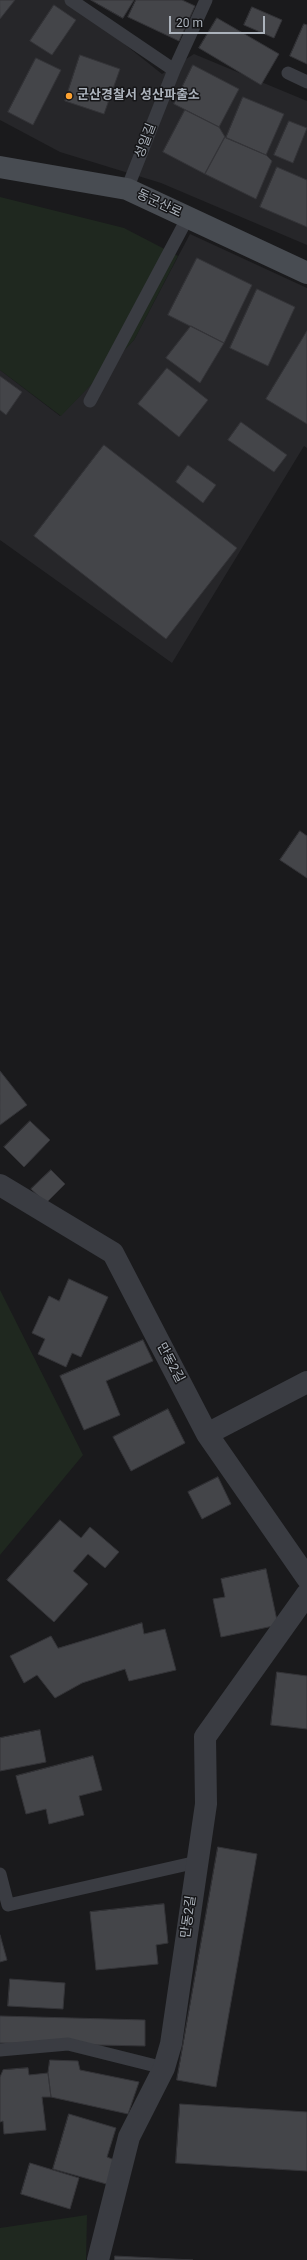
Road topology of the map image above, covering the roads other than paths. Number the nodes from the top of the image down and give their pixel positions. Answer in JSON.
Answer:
{"nodes":[{"id":1,"x":71,"y":0,"type":"edge"},
{"id":2,"x":206,"y":0,"type":"edge"},
{"id":3,"x":174,"y":70,"type":"junction"},
{"id":4,"x":288,"y":73,"type":"dead end"},
{"id":5,"x":307,"y":82,"type":"edge"},
{"id":6,"x":0,"y":167,"type":"edge"},
{"id":7,"x":128,"y":189,"type":"junction"},
{"id":8,"x":188,"y":217,"type":"junction"},
{"id":9,"x":307,"y":273,"type":"edge"},
{"id":10,"x":90,"y":401,"type":"dead end"},
{"id":11,"x":0,"y":1185,"type":"edge"},
{"id":12,"x":307,"y":1382,"type":"edge"},
{"id":13,"x":207,"y":1434,"type":"junction"},
{"id":14,"x":307,"y":1578,"type":"edge"},
{"id":15,"x":307,"y":1594,"type":"edge"},
{"id":16,"x":197,"y":1862,"type":"junction"},
{"id":17,"x":0,"y":1874,"type":"edge"},
{"id":18,"x":0,"y":2050,"type":"edge"},
{"id":19,"x":164,"y":2068,"type":"junction"},
{"id":20,"x":98,"y":2260,"type":"edge"}],
"edges":[{"from":1,"to":3,"type":"lane"},
{"from":2,"to":3,"type":"lane","name":"성일길"},
{"from":3,"to":7,"type":"lane","name":"성일길"},
{"from":4,"to":5,"type":"lane"},
{"from":6,"to":7,"type":"main road","name":"동군산로"},
{"from":7,"to":8,"type":"main road","name":"동군산로"},
{"from":8,"to":9,"type":"main road","name":"동군산로"},
{"from":8,"to":10,"type":"lane"},
{"from":11,"to":13,"type":"street","name":"만동2길"},
{"from":12,"to":13,"type":"street"},
{"from":13,"to":14,"type":"street","name":"만동2길"},
{"from":15,"to":16,"type":"street","name":"만동2길"},
{"from":16,"to":17,"type":"lane"},
{"from":16,"to":19,"type":"street","name":"만동2길"},
{"from":18,"to":19,"type":"lane"},
{"from":19,"to":20,"type":"street","name":"만동2길"}]}
